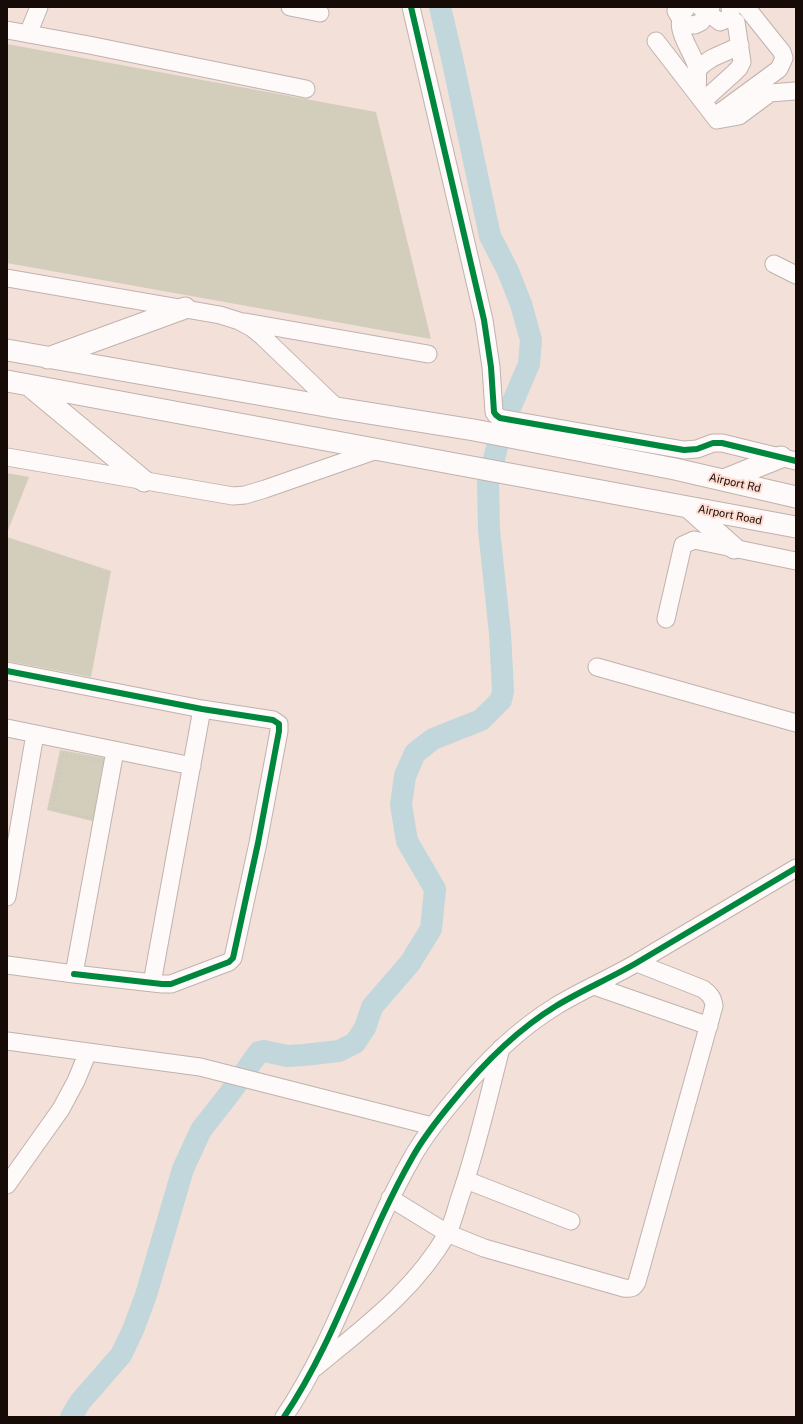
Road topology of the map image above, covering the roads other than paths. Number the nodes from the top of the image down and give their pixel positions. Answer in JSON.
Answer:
{"nodes":[{"id":1,"x":39,"y":7,"type":"edge"},
{"id":2,"x":290,"y":7,"type":"edge"},
{"id":3,"x":411,"y":7,"type":"edge"},
{"id":4,"x":746,"y":7,"type":"edge"},
{"id":5,"x":706,"y":9,"type":"edge"},
{"id":6,"x":681,"y":11,"type":"edge"},
{"id":7,"x":320,"y":13,"type":"dead end"},
{"id":8,"x":733,"y":14,"type":"edge"},
{"id":9,"x":7,"y":30,"type":"edge"},
{"id":10,"x":28,"y":34,"type":"junction"},
{"id":11,"x":656,"y":41,"type":"dead end"},
{"id":12,"x":740,"y":45,"type":"junction"},
{"id":13,"x":697,"y":70,"type":"junction"},
{"id":14,"x":306,"y":89,"type":"dead end"},
{"id":15,"x":796,"y":89,"type":"edge"},
{"id":16,"x":700,"y":97,"type":"junction"},
{"id":17,"x":715,"y":116,"type":"junction"},
{"id":18,"x":774,"y":264,"type":"dead end"},
{"id":19,"x":796,"y":276,"type":"edge"},
{"id":20,"x":7,"y":278,"type":"edge"},
{"id":21,"x":185,"y":308,"type":"junction"},
{"id":22,"x":239,"y":321,"type":"junction"},
{"id":23,"x":7,"y":350,"type":"edge"},
{"id":24,"x":428,"y":354,"type":"dead end"},
{"id":25,"x":48,"y":358,"type":"junction"},
{"id":26,"x":7,"y":381,"type":"edge"},
{"id":27,"x":29,"y":386,"type":"junction"},
{"id":28,"x":337,"y":408,"type":"junction"},
{"id":29,"x":380,"y":450,"type":"junction"},
{"id":30,"x":7,"y":457,"type":"edge"},
{"id":31,"x":788,"y":459,"type":"edge"},
{"id":32,"x":724,"y":480,"type":"junction"},
{"id":33,"x":144,"y":481,"type":"junction"},
{"id":34,"x":796,"y":497,"type":"edge"},
{"id":35,"x":688,"y":507,"type":"junction"},
{"id":36,"x":796,"y":527,"type":"edge"},
{"id":37,"x":734,"y":548,"type":"junction"},
{"id":38,"x":796,"y":561,"type":"edge"},
{"id":39,"x":666,"y":619,"type":"dead end"},
{"id":40,"x":597,"y":667,"type":"dead end"},
{"id":41,"x":7,"y":671,"type":"edge"},
{"id":42,"x":202,"y":709,"type":"junction"},
{"id":43,"x":796,"y":723,"type":"edge"},
{"id":44,"x":7,"y":728,"type":"edge"},
{"id":45,"x":34,"y":734,"type":"junction"},
{"id":46,"x":110,"y":757,"type":"junction"},
{"id":47,"x":192,"y":766,"type":"junction"},
{"id":48,"x":796,"y":868,"type":"edge"},
{"id":49,"x":7,"y":897,"type":"edge"},
{"id":50,"x":637,"y":963,"type":"junction"},
{"id":51,"x":7,"y":965,"type":"edge"},
{"id":52,"x":74,"y":974,"type":"junction"},
{"id":53,"x":152,"y":983,"type":"junction"},
{"id":54,"x":594,"y":986,"type":"junction"},
{"id":55,"x":709,"y":1026,"type":"junction"},
{"id":56,"x":7,"y":1041,"type":"edge"},
{"id":57,"x":502,"y":1046,"type":"junction"},
{"id":58,"x":88,"y":1052,"type":"junction"},
{"id":59,"x":432,"y":1126,"type":"junction"},
{"id":60,"x":466,"y":1180,"type":"junction"},
{"id":61,"x":7,"y":1185,"type":"edge"},
{"id":62,"x":390,"y":1198,"type":"junction"},
{"id":63,"x":571,"y":1221,"type":"dead end"},
{"id":64,"x":447,"y":1233,"type":"junction"},
{"id":65,"x":310,"y":1372,"type":"junction"},
{"id":66,"x":284,"y":1417,"type":"edge"}],
"edges":[{"from":1,"to":10,"type":"street"},
{"from":2,"to":7,"type":"street"},
{"from":3,"to":31,"type":"street"},
{"from":4,"to":17,"type":"street"},
{"from":5,"to":6,"type":"street"},
{"from":5,"to":8,"type":"street"},
{"from":6,"to":13,"type":"street"},
{"from":8,"to":12,"type":"street"},
{"from":9,"to":10,"type":"street"},
{"from":10,"to":14,"type":"street"},
{"from":11,"to":16,"type":"street"},
{"from":12,"to":13,"type":"street"},
{"from":12,"to":16,"type":"street"},
{"from":13,"to":16,"type":"street"},
{"from":15,"to":17,"type":"street"},
{"from":16,"to":17,"type":"street"},
{"from":18,"to":19,"type":"street"},
{"from":20,"to":21,"type":"street"},
{"from":21,"to":22,"type":"street"},
{"from":21,"to":25,"type":"main road"},
{"from":22,"to":24,"type":"street"},
{"from":22,"to":28,"type":"street"},
{"from":23,"to":25,"type":"main road","name":"Airport Rd"},
{"from":25,"to":28,"type":"main road","name":"Airport Rd"},
{"from":26,"to":27,"type":"main road","name":"Airport Road"},
{"from":27,"to":29,"type":"main road","name":"Airport Road"},
{"from":27,"to":33,"type":"main road"},
{"from":28,"to":32,"type":"main road","name":"Airport Rd"},
{"from":29,"to":33,"type":"street"},
{"from":29,"to":35,"type":"main road","name":"Airport Road"},
{"from":30,"to":33,"type":"street"},
{"from":31,"to":32,"type":"main road"},
{"from":32,"to":34,"type":"main road","name":"Airport Rd"},
{"from":35,"to":36,"type":"main road","name":"Airport Road"},
{"from":35,"to":37,"type":"main road"},
{"from":37,"to":38,"type":"street"},
{"from":37,"to":39,"type":"street"},
{"from":40,"to":43,"type":"street"},
{"from":41,"to":42,"type":"street"},
{"from":42,"to":47,"type":"street"},
{"from":42,"to":53,"type":"street"},
{"from":44,"to":45,"type":"street"},
{"from":45,"to":46,"type":"street"},
{"from":45,"to":49,"type":"street"},
{"from":46,"to":47,"type":"street"},
{"from":46,"to":52,"type":"street"},
{"from":47,"to":53,"type":"street"},
{"from":48,"to":50,"type":"street"},
{"from":50,"to":54,"type":"street"},
{"from":50,"to":55,"type":"street"},
{"from":51,"to":52,"type":"street"},
{"from":52,"to":53,"type":"street"},
{"from":54,"to":55,"type":"street"},
{"from":54,"to":57,"type":"street"},
{"from":55,"to":64,"type":"street"},
{"from":56,"to":58,"type":"street"},
{"from":57,"to":59,"type":"street"},
{"from":57,"to":60,"type":"street"},
{"from":58,"to":59,"type":"street"},
{"from":58,"to":61,"type":"street"},
{"from":59,"to":62,"type":"street"},
{"from":60,"to":63,"type":"street"},
{"from":60,"to":64,"type":"street"},
{"from":62,"to":64,"type":"street"},
{"from":62,"to":65,"type":"street"},
{"from":64,"to":65,"type":"street"},
{"from":65,"to":66,"type":"street"}]}
